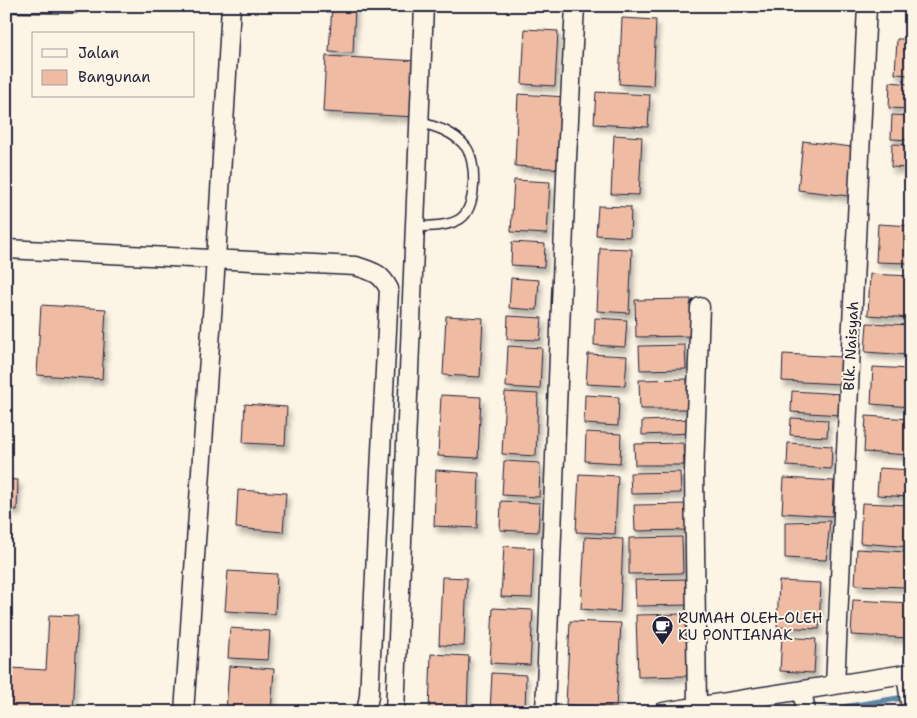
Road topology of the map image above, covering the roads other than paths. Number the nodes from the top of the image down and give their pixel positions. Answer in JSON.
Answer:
{"nodes":[{"id":1,"x":80,"y":6,"type":"edge"},
{"id":2,"x":231,"y":6,"type":"edge"},
{"id":3,"x":424,"y":6,"type":"edge"},
{"id":4,"x":575,"y":6,"type":"edge"},
{"id":5,"x":867,"y":6,"type":"edge"},
{"id":6,"x":6,"y":7,"type":"edge"},
{"id":7,"x":419,"y":122,"type":"junction"},
{"id":8,"x":415,"y":227,"type":"junction"},
{"id":9,"x":6,"y":249,"type":"edge"},
{"id":10,"x":216,"y":260,"type":"junction"},
{"id":11,"x":700,"y":307,"type":"dead end"},
{"id":12,"x":908,"y":678,"type":"edge"},
{"id":13,"x":834,"y":685,"type":"junction"},
{"id":14,"x":802,"y":690,"type":"junction"},
{"id":15,"x":750,"y":705,"type":"edge"},
{"id":16,"x":698,"y":706,"type":"junction"},
{"id":17,"x":806,"y":710,"type":"edge"},
{"id":18,"x":911,"y":710,"type":"edge"},
{"id":19,"x":670,"y":711,"type":"edge"},
{"id":20,"x":184,"y":712,"type":"edge"},
{"id":21,"x":366,"y":712,"type":"edge"},
{"id":22,"x":395,"y":712,"type":"edge"},
{"id":23,"x":545,"y":712,"type":"edge"}],
"edges":[{"from":1,"to":6,"type":"lane"},
{"from":2,"to":10,"type":"street"},
{"from":3,"to":7,"type":"street"},
{"from":4,"to":23,"type":"street"},
{"from":5,"to":13,"type":"street","name":"Blk. Naisyah"},
{"from":7,"to":8,"type":"street"},
{"from":7,"to":8,"type":"lane"},
{"from":8,"to":22,"type":"street"},
{"from":9,"to":10,"type":"street"},
{"from":10,"to":20,"type":"street"},
{"from":10,"to":21,"type":"street"},
{"from":11,"to":16,"type":"street"},
{"from":12,"to":13,"type":"street"},
{"from":12,"to":18,"type":"street"},
{"from":13,"to":14,"type":"street"},
{"from":14,"to":15,"type":"street"},
{"from":14,"to":17,"type":"street"},
{"from":15,"to":16,"type":"street"},
{"from":16,"to":19,"type":"street"}]}
